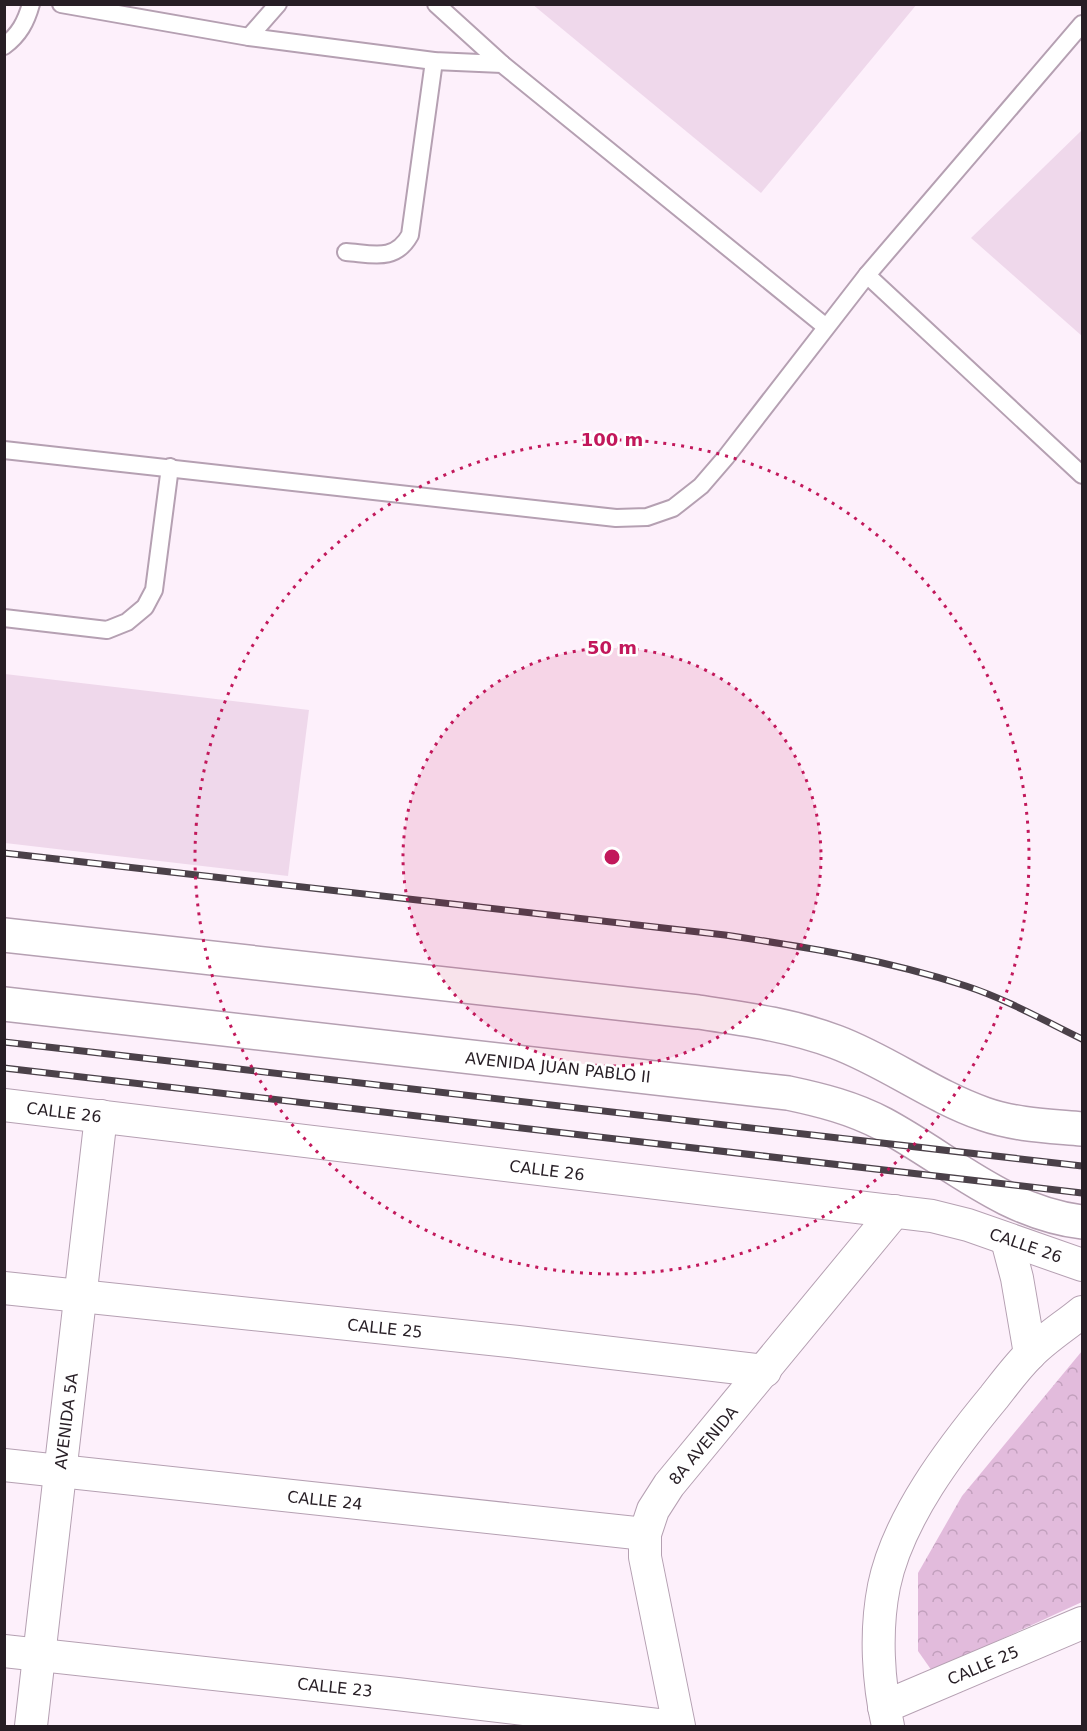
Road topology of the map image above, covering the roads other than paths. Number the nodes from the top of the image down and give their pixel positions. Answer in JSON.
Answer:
{"nodes":[{"id":1,"x":31,"y":4,"type":"edge"},
{"id":2,"x":61,"y":4,"type":"edge"},
{"id":3,"x":278,"y":4,"type":"edge"},
{"id":4,"x":436,"y":4,"type":"edge"},
{"id":5,"x":1083,"y":24,"type":"edge"},
{"id":6,"x":249,"y":37,"type":"junction"},
{"id":7,"x":4,"y":46,"type":"edge"},
{"id":8,"x":434,"y":61,"type":"junction"},
{"id":9,"x":502,"y":64,"type":"junction"},
{"id":10,"x":346,"y":252,"type":"dead end"},
{"id":11,"x":867,"y":275,"type":"junction"},
{"id":12,"x":826,"y":327,"type":"junction"},
{"id":13,"x":4,"y":450,"type":"edge"},
{"id":14,"x":170,"y":467,"type":"junction"},
{"id":15,"x":1083,"y":475,"type":"edge"},
{"id":16,"x":4,"y":618,"type":"edge"},
{"id":17,"x":4,"y":935,"type":"edge"},
{"id":18,"x":4,"y":1004,"type":"edge"},
{"id":19,"x":4,"y":1105,"type":"edge"},
{"id":20,"x":102,"y":1116,"type":"junction"},
{"id":21,"x":1083,"y":1129,"type":"edge"},
{"id":22,"x":895,"y":1211,"type":"junction"},
{"id":23,"x":1083,"y":1221,"type":"edge"},
{"id":24,"x":1007,"y":1240,"type":"junction"},
{"id":25,"x":1083,"y":1266,"type":"edge"},
{"id":26,"x":4,"y":1288,"type":"edge"},
{"id":27,"x":80,"y":1297,"type":"junction"},
{"id":28,"x":1083,"y":1312,"type":"edge"},
{"id":29,"x":1030,"y":1354,"type":"junction"},
{"id":30,"x":765,"y":1371,"type":"junction"},
{"id":31,"x":4,"y":1465,"type":"edge"},
{"id":32,"x":60,"y":1471,"type":"junction"},
{"id":33,"x":645,"y":1534,"type":"junction"},
{"id":34,"x":1083,"y":1623,"type":"edge"},
{"id":35,"x":4,"y":1651,"type":"edge"},
{"id":36,"x":41,"y":1655,"type":"junction"},
{"id":37,"x":886,"y":1717,"type":"edge"},
{"id":38,"x":31,"y":1726,"type":"edge"},
{"id":39,"x":666,"y":1726,"type":"edge"},
{"id":40,"x":679,"y":1726,"type":"edge"}],
"edges":[{"from":1,"to":7,"type":"lane"},
{"from":2,"to":6,"type":"lane"},
{"from":3,"to":6,"type":"lane"},
{"from":4,"to":9,"type":"lane"},
{"from":5,"to":11,"type":"lane"},
{"from":6,"to":8,"type":"lane"},
{"from":8,"to":9,"type":"lane"},
{"from":8,"to":10,"type":"lane"},
{"from":9,"to":12,"type":"lane"},
{"from":11,"to":12,"type":"lane"},
{"from":11,"to":15,"type":"lane"},
{"from":12,"to":14,"type":"lane"},
{"from":13,"to":14,"type":"lane"},
{"from":14,"to":16,"type":"lane"},
{"from":17,"to":21,"type":"main road"},
{"from":18,"to":23,"type":"main road","name":"AVENIDA JUAN PABLO II"},
{"from":19,"to":20,"type":"street","name":"CALLE 26"},
{"from":20,"to":22,"type":"street","name":"CALLE 26"},
{"from":20,"to":27,"type":"street","name":"AVENIDA 5A"},
{"from":22,"to":24,"type":"street","name":"CALLE 26"},
{"from":22,"to":30,"type":"street","name":"8A AVENIDA"},
{"from":24,"to":25,"type":"street","name":"CALLE 26"},
{"from":24,"to":29,"type":"street"},
{"from":26,"to":27,"type":"street","name":"CALLE 25"},
{"from":27,"to":30,"type":"street","name":"CALLE 25"},
{"from":27,"to":32,"type":"street","name":"AVENIDA 5A"},
{"from":28,"to":29,"type":"street"},
{"from":29,"to":37,"type":"street"},
{"from":30,"to":33,"type":"street","name":"8A AVENIDA"},
{"from":31,"to":32,"type":"street","name":"CALLE 24"},
{"from":32,"to":33,"type":"street","name":"CALLE 24"},
{"from":32,"to":36,"type":"street","name":"AVENIDA 5A"},
{"from":33,"to":40,"type":"street","name":"8A AVENIDA"},
{"from":34,"to":37,"type":"street","name":"CALLE 25"},
{"from":35,"to":36,"type":"street","name":"CALLE 23"},
{"from":36,"to":38,"type":"street","name":"AVENIDA 5A"},
{"from":36,"to":39,"type":"street","name":"CALLE 23"}]}
